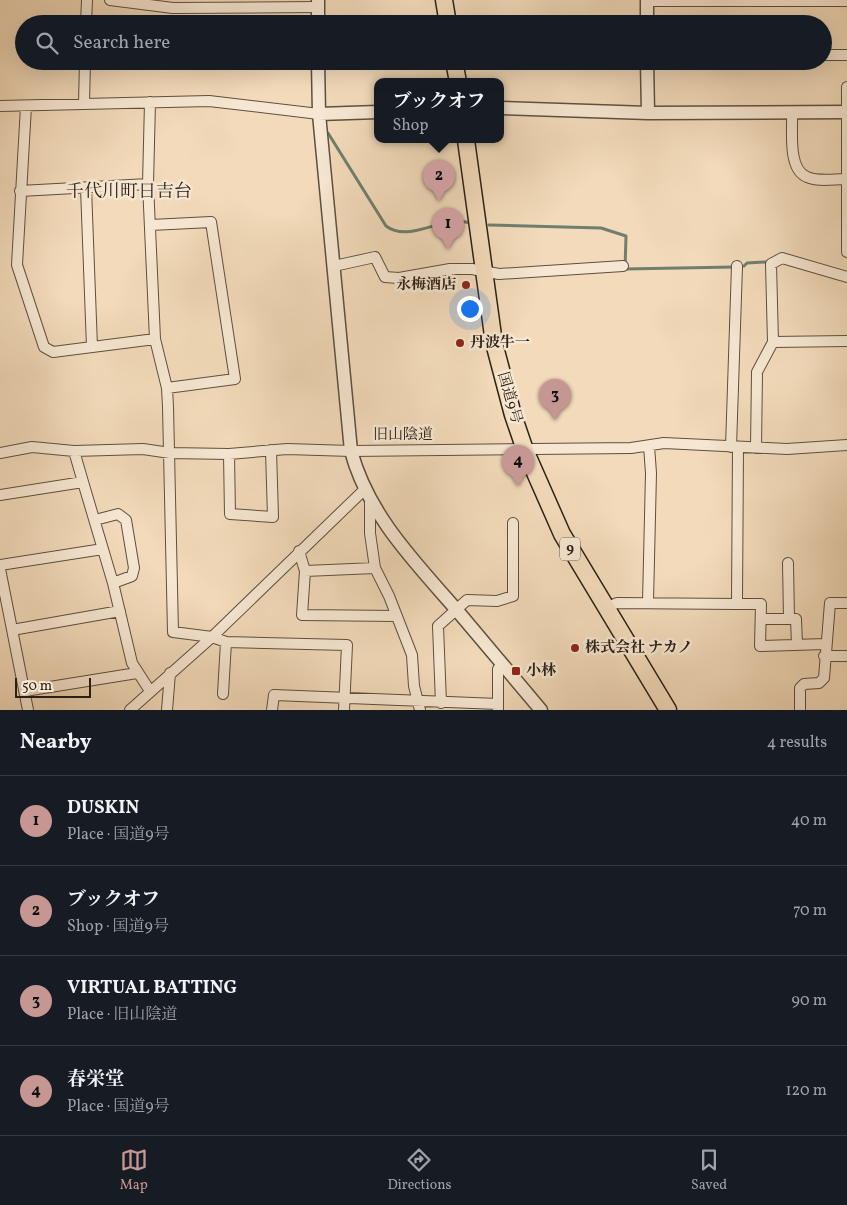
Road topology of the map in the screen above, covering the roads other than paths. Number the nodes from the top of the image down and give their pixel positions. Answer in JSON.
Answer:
{"nodes":[{"id":1,"x":87,"y":0,"type":"edge"},
{"id":2,"x":110,"y":0,"type":"edge"},
{"id":3,"x":444,"y":0,"type":"edge"},
{"id":4,"x":647,"y":0,"type":"edge"},
{"id":5,"x":847,"y":1,"type":"edge"},
{"id":6,"x":173,"y":4,"type":"edge"},
{"id":7,"x":318,"y":4,"type":"edge"},
{"id":8,"x":86,"y":15,"type":"edge"},
{"id":9,"x":446,"y":15,"type":"edge"},
{"id":10,"x":647,"y":15,"type":"edge"},
{"id":11,"x":832,"y":55,"type":"edge"},
{"id":12,"x":847,"y":55,"type":"edge"},
{"id":13,"x":85,"y":70,"type":"edge"},
{"id":14,"x":318,"y":70,"type":"edge"},
{"id":15,"x":647,"y":70,"type":"edge"},
{"id":16,"x":847,"y":88,"type":"edge"},
{"id":17,"x":150,"y":102,"type":"junction"},
{"id":18,"x":84,"y":103,"type":"junction"},
{"id":19,"x":0,"y":106,"type":"edge"},
{"id":20,"x":26,"y":106,"type":"junction"},
{"id":21,"x":504,"y":108,"type":"edge"},
{"id":22,"x":374,"y":112,"type":"edge"},
{"id":23,"x":648,"y":112,"type":"junction"},
{"id":24,"x":792,"y":112,"type":"junction"},
{"id":25,"x":847,"y":112,"type":"edge"},
{"id":26,"x":319,"y":114,"type":"junction"},
{"id":27,"x":466,"y":143,"type":"edge"},
{"id":28,"x":846,"y":179,"type":"junction"},
{"id":29,"x":148,"y":184,"type":"junction"},
{"id":30,"x":86,"y":188,"type":"junction"},
{"id":31,"x":20,"y":191,"type":"junction"},
{"id":32,"x":151,"y":225,"type":"junction"},
{"id":33,"x":847,"y":252,"type":"edge"},
{"id":34,"x":334,"y":266,"type":"junction"},
{"id":35,"x":622,"y":266,"type":"dead end"},
{"id":36,"x":737,"y":266,"type":"dead end"},
{"id":37,"x":485,"y":271,"type":"junction"},
{"id":38,"x":847,"y":277,"type":"edge"},
{"id":39,"x":155,"y":339,"type":"junction"},
{"id":40,"x":847,"y":341,"type":"edge"},
{"id":41,"x":774,"y":342,"type":"junction"},
{"id":42,"x":92,"y":347,"type":"junction"},
{"id":43,"x":167,"y":388,"type":"junction"},
{"id":44,"x":847,"y":445,"type":"edge"},
{"id":45,"x":649,"y":446,"type":"junction"},
{"id":46,"x":735,"y":447,"type":"junction"},
{"id":47,"x":756,"y":448,"type":"junction"},
{"id":48,"x":271,"y":450,"type":"junction"},
{"id":49,"x":525,"y":450,"type":"junction"},
{"id":50,"x":74,"y":451,"type":"junction"},
{"id":51,"x":351,"y":451,"type":"junction"},
{"id":52,"x":0,"y":453,"type":"edge"},
{"id":53,"x":170,"y":454,"type":"junction"},
{"id":54,"x":229,"y":454,"type":"junction"},
{"id":55,"x":83,"y":482,"type":"junction"},
{"id":56,"x":364,"y":490,"type":"junction"},
{"id":57,"x":0,"y":495,"type":"edge"},
{"id":58,"x":370,"y":503,"type":"junction"},
{"id":59,"x":95,"y":520,"type":"junction"},
{"id":60,"x":513,"y":523,"type":"dead end"},
{"id":61,"x":103,"y":549,"type":"junction"},
{"id":62,"x":299,"y":552,"type":"junction"},
{"id":63,"x":788,"y":563,"type":"dead end"},
{"id":64,"x":0,"y":567,"type":"edge"},
{"id":65,"x":375,"y":568,"type":"junction"},
{"id":66,"x":305,"y":571,"type":"junction"},
{"id":67,"x":113,"y":583,"type":"junction"},
{"id":68,"x":648,"y":602,"type":"junction"},
{"id":69,"x":847,"y":603,"type":"edge"},
{"id":70,"x":737,"y":604,"type":"junction"},
{"id":71,"x":605,"y":608,"type":"junction"},
{"id":72,"x":456,"y":610,"type":"junction"},
{"id":73,"x":120,"y":611,"type":"junction"},
{"id":74,"x":397,"y":616,"type":"junction"},
{"id":75,"x":789,"y":618,"type":"junction"},
{"id":76,"x":761,"y":619,"type":"junction"},
{"id":77,"x":12,"y":630,"type":"junction"},
{"id":78,"x":212,"y":637,"type":"junction"},
{"id":79,"x":226,"y":642,"type":"junction"},
{"id":80,"x":825,"y":644,"type":"junction"},
{"id":81,"x":797,"y":646,"type":"junction"},
{"id":82,"x":824,"y":656,"type":"junction"},
{"id":83,"x":847,"y":656,"type":"edge"},
{"id":84,"x":502,"y":664,"type":"junction"},
{"id":85,"x":137,"y":673,"type":"junction"},
{"id":86,"x":170,"y":673,"type":"junction"},
{"id":87,"x":24,"y":691,"type":"junction"},
{"id":88,"x":150,"y":691,"type":"junction"},
{"id":89,"x":222,"y":694,"type":"dead end"},
{"id":90,"x":441,"y":703,"type":"junction"},
{"id":91,"x":344,"y":705,"type":"edge"},
{"id":92,"x":420,"y":706,"type":"edge"},
{"id":93,"x":498,"y":707,"type":"edge"},
{"id":94,"x":28,"y":710,"type":"edge"},
{"id":95,"x":130,"y":710,"type":"edge"},
{"id":96,"x":167,"y":710,"type":"edge"},
{"id":97,"x":272,"y":710,"type":"edge"},
{"id":98,"x":541,"y":710,"type":"edge"},
{"id":99,"x":668,"y":710,"type":"edge"},
{"id":100,"x":800,"y":710,"type":"edge"}],
"edges":[{"from":1,"to":8,"type":"street"},
{"from":2,"to":6,"type":"street"},
{"from":3,"to":9,"type":"highway"},
{"from":4,"to":5,"type":"street"},
{"from":4,"to":10,"type":"street"},
{"from":6,"to":7,"type":"street"},
{"from":11,"to":12,"type":"street"},
{"from":13,"to":18,"type":"street"},
{"from":14,"to":26,"type":"street"},
{"from":15,"to":23,"type":"street"},
{"from":16,"to":25,"type":"street"},
{"from":17,"to":18,"type":"street"},
{"from":17,"to":26,"type":"street"},
{"from":17,"to":29,"type":"street"},
{"from":18,"to":20,"type":"street"},
{"from":19,"to":20,"type":"street"},
{"from":20,"to":31,"type":"street"},
{"from":21,"to":23,"type":"street"},
{"from":22,"to":26,"type":"street"},
{"from":23,"to":24,"type":"street"},
{"from":24,"to":25,"type":"street"},
{"from":24,"to":28,"type":"street"},
{"from":25,"to":28,"type":"street"},
{"from":26,"to":34,"type":"street"},
{"from":27,"to":37,"type":"highway","name":"国道9号","number":"9"},
{"from":28,"to":33,"type":"street"},
{"from":29,"to":30,"type":"street"},
{"from":29,"to":32,"type":"street"},
{"from":30,"to":31,"type":"street"},
{"from":30,"to":42,"type":"street"},
{"from":31,"to":42,"type":"street"},
{"from":32,"to":39,"type":"street"},
{"from":32,"to":43,"type":"street"},
{"from":34,"to":37,"type":"street"},
{"from":34,"to":51,"type":"street"},
{"from":35,"to":37,"type":"street"},
{"from":36,"to":46,"type":"street"},
{"from":37,"to":49,"type":"highway","name":"国道9号","number":"9"},
{"from":38,"to":41,"type":"street"},
{"from":39,"to":42,"type":"street"},
{"from":39,"to":43,"type":"street"},
{"from":40,"to":41,"type":"street"},
{"from":41,"to":47,"type":"street"},
{"from":43,"to":53,"type":"street"},
{"from":44,"to":47,"type":"street","name":"旧山陰道"},
{"from":45,"to":46,"type":"street","name":"旧山陰道"},
{"from":45,"to":49,"type":"street","name":"旧山陰道"},
{"from":45,"to":68,"type":"street"},
{"from":46,"to":47,"type":"street","name":"旧山陰道"},
{"from":46,"to":70,"type":"street"},
{"from":48,"to":51,"type":"street","name":"旧山陰道"},
{"from":48,"to":54,"type":"street","name":"旧山陰道"},
{"from":48,"to":54,"type":"street"},
{"from":49,"to":51,"type":"street","name":"旧山陰道"},
{"from":49,"to":71,"type":"highway","name":"国道9号","number":"9"},
{"from":50,"to":52,"type":"street","name":"旧山陰道"},
{"from":50,"to":53,"type":"street","name":"旧山陰道"},
{"from":50,"to":55,"type":"street"},
{"from":51,"to":56,"type":"street"},
{"from":53,"to":54,"type":"street","name":"旧山陰道"},
{"from":53,"to":78,"type":"street"},
{"from":55,"to":57,"type":"street"},
{"from":55,"to":59,"type":"street"},
{"from":56,"to":58,"type":"street"},
{"from":56,"to":62,"type":"street"},
{"from":58,"to":65,"type":"street"},
{"from":58,"to":72,"type":"street"},
{"from":59,"to":61,"type":"street"},
{"from":59,"to":67,"type":"street"},
{"from":60,"to":72,"type":"street"},
{"from":61,"to":64,"type":"street"},
{"from":61,"to":67,"type":"street"},
{"from":62,"to":66,"type":"street"},
{"from":62,"to":78,"type":"street"},
{"from":63,"to":75,"type":"street"},
{"from":64,"to":77,"type":"street"},
{"from":65,"to":66,"type":"street"},
{"from":65,"to":74,"type":"street"},
{"from":66,"to":74,"type":"street"},
{"from":67,"to":73,"type":"street"},
{"from":68,"to":70,"type":"street"},
{"from":68,"to":71,"type":"street"},
{"from":69,"to":80,"type":"street"},
{"from":70,"to":76,"type":"street"},
{"from":71,"to":99,"type":"highway","name":"国道9号","number":"9"},
{"from":72,"to":84,"type":"street"},
{"from":72,"to":90,"type":"street"},
{"from":73,"to":77,"type":"street"},
{"from":73,"to":85,"type":"street"},
{"from":74,"to":92,"type":"street"},
{"from":75,"to":76,"type":"street"},
{"from":75,"to":81,"type":"street"},
{"from":76,"to":81,"type":"street"},
{"from":77,"to":87,"type":"street"},
{"from":78,"to":79,"type":"street"},
{"from":78,"to":86,"type":"street"},
{"from":79,"to":89,"type":"street"},
{"from":79,"to":91,"type":"street"},
{"from":80,"to":81,"type":"street"},
{"from":80,"to":82,"type":"street"},
{"from":82,"to":83,"type":"street"},
{"from":82,"to":100,"type":"street"},
{"from":84,"to":93,"type":"street"},
{"from":84,"to":98,"type":"street"},
{"from":85,"to":87,"type":"street"},
{"from":85,"to":88,"type":"street"},
{"from":86,"to":88,"type":"street"},
{"from":86,"to":96,"type":"street"},
{"from":87,"to":94,"type":"street"},
{"from":88,"to":95,"type":"street"},
{"from":90,"to":92,"type":"street"},
{"from":90,"to":93,"type":"street"},
{"from":91,"to":92,"type":"street"},
{"from":91,"to":97,"type":"street"}]}
